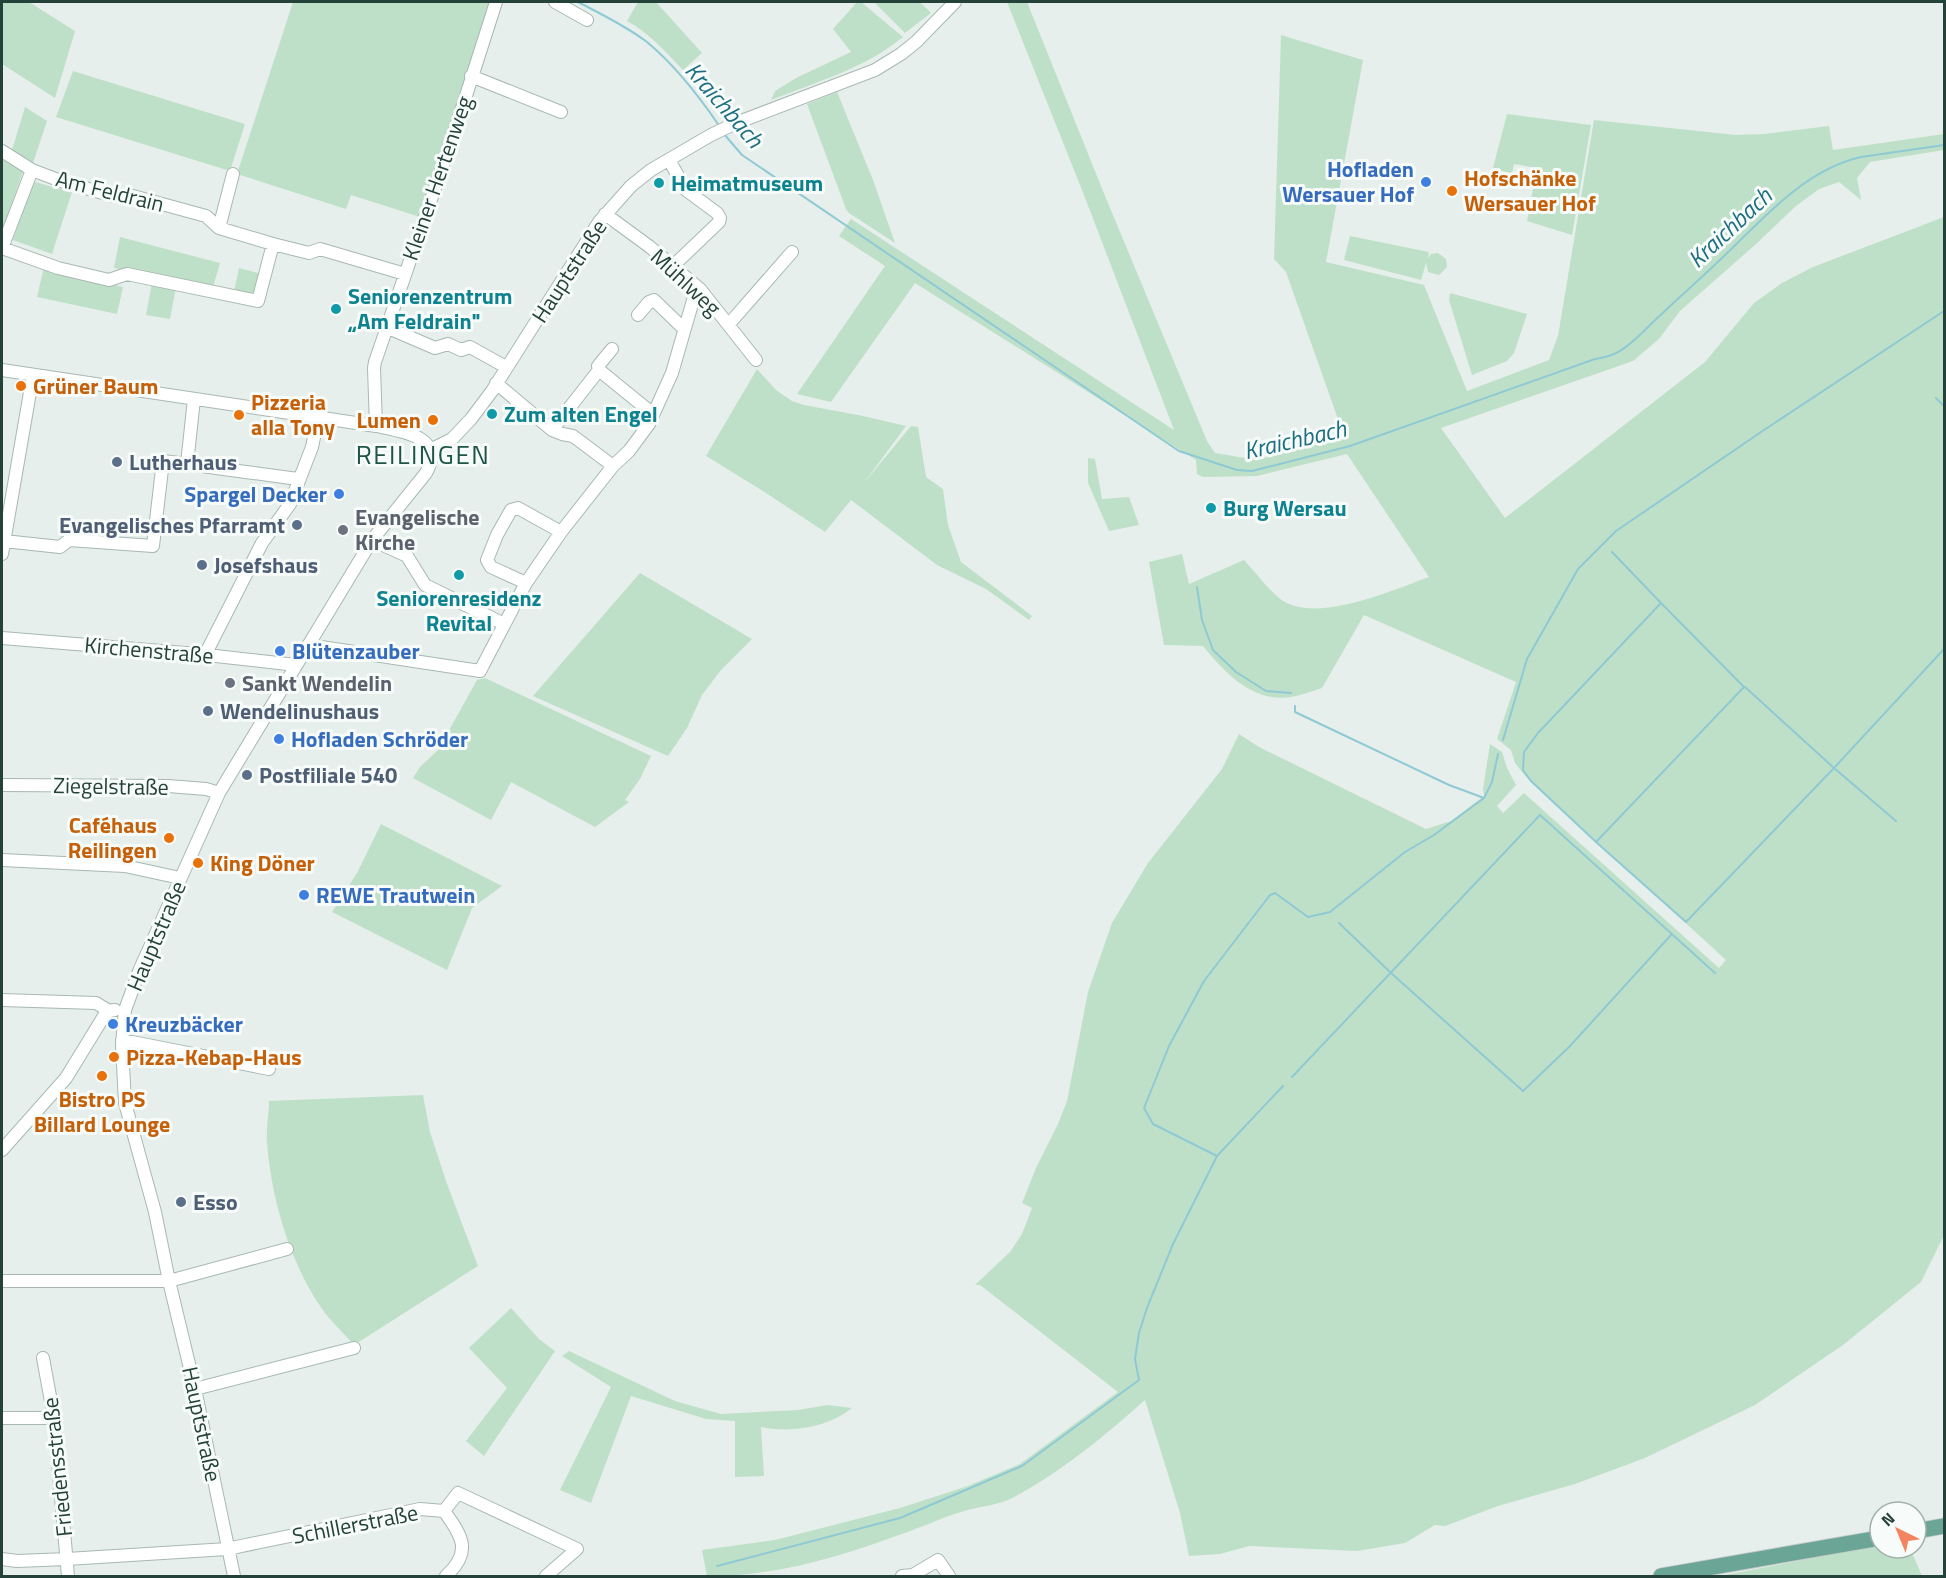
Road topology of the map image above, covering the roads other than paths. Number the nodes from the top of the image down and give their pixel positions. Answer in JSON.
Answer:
{"nodes":[{"id":1,"x":495,"y":2,"type":"edge"},
{"id":2,"x":555,"y":2,"type":"edge"},
{"id":3,"x":955,"y":2,"type":"edge"},
{"id":4,"x":587,"y":20,"type":"dead end"},
{"id":5,"x":471,"y":76,"type":"junction"},
{"id":6,"x":561,"y":112,"type":"dead end"},
{"id":7,"x":2,"y":151,"type":"edge"},
{"id":8,"x":669,"y":160,"type":"junction"},
{"id":9,"x":32,"y":170,"type":"junction"},
{"id":10,"x":233,"y":174,"type":"dead end"},
{"id":11,"x":605,"y":214,"type":"junction"},
{"id":12,"x":219,"y":228,"type":"junction"},
{"id":13,"x":273,"y":244,"type":"junction"},
{"id":14,"x":2,"y":248,"type":"edge"},
{"id":15,"x":792,"y":252,"type":"dead end"},
{"id":16,"x":673,"y":266,"type":"junction"},
{"id":17,"x":405,"y":274,"type":"junction"},
{"id":18,"x":700,"y":289,"type":"junction"},
{"id":19,"x":638,"y":315,"type":"dead end"},
{"id":20,"x":729,"y":324,"type":"junction"},
{"id":21,"x":386,"y":327,"type":"junction"},
{"id":22,"x":684,"y":328,"type":"junction"},
{"id":23,"x":612,"y":349,"type":"dead end"},
{"id":24,"x":756,"y":360,"type":"dead end"},
{"id":25,"x":506,"y":367,"type":"junction"},
{"id":26,"x":2,"y":370,"type":"edge"},
{"id":27,"x":599,"y":370,"type":"junction"},
{"id":28,"x":33,"y":375,"type":"junction"},
{"id":29,"x":496,"y":383,"type":"junction"},
{"id":30,"x":194,"y":399,"type":"junction"},
{"id":31,"x":653,"y":414,"type":"junction"},
{"id":32,"x":318,"y":418,"type":"junction"},
{"id":33,"x":376,"y":426,"type":"junction"},
{"id":34,"x":552,"y":430,"type":"junction"},
{"id":35,"x":430,"y":450,"type":"junction"},
{"id":36,"x":187,"y":464,"type":"junction"},
{"id":37,"x":613,"y":466,"type":"junction"},
{"id":38,"x":298,"y":479,"type":"junction"},
{"id":39,"x":6,"y":499,"type":"edge"},
{"id":40,"x":561,"y":532,"type":"junction"},
{"id":41,"x":372,"y":540,"type":"junction"},
{"id":42,"x":4,"y":541,"type":"junction"},
{"id":43,"x":2,"y":554,"type":"edge"},
{"id":44,"x":526,"y":583,"type":"junction"},
{"id":45,"x":504,"y":624,"type":"junction"},
{"id":46,"x":2,"y":638,"type":"edge"},
{"id":47,"x":308,"y":645,"type":"junction"},
{"id":48,"x":205,"y":655,"type":"junction"},
{"id":49,"x":296,"y":665,"type":"junction"},
{"id":50,"x":2,"y":785,"type":"edge"},
{"id":51,"x":219,"y":793,"type":"junction"},
{"id":52,"x":2,"y":860,"type":"edge"},
{"id":53,"x":180,"y":879,"type":"junction"},
{"id":54,"x":2,"y":1000,"type":"edge"},
{"id":55,"x":125,"y":1010,"type":"junction"},
{"id":56,"x":109,"y":1011,"type":"junction"},
{"id":57,"x":122,"y":1040,"type":"junction"},
{"id":58,"x":269,"y":1069,"type":"dead end"},
{"id":59,"x":2,"y":1149,"type":"edge"},
{"id":60,"x":287,"y":1249,"type":"dead end"},
{"id":61,"x":2,"y":1281,"type":"edge"},
{"id":62,"x":169,"y":1281,"type":"junction"},
{"id":63,"x":354,"y":1348,"type":"dead end"},
{"id":64,"x":43,"y":1358,"type":"dead end"},
{"id":65,"x":195,"y":1389,"type":"junction"},
{"id":66,"x":2,"y":1418,"type":"edge"},
{"id":67,"x":54,"y":1418,"type":"junction"},
{"id":68,"x":444,"y":1511,"type":"junction"},
{"id":69,"x":1944,"y":1526,"type":"edge"},
{"id":70,"x":1928,"y":1529,"type":"edge"},
{"id":71,"x":1868,"y":1540,"type":"edge"},
{"id":72,"x":227,"y":1549,"type":"junction"},
{"id":73,"x":2,"y":1559,"type":"edge"},
{"id":74,"x":67,"y":1559,"type":"junction"},
{"id":75,"x":945,"y":1575,"type":"edge"},
{"id":76,"x":68,"y":1576,"type":"edge"},
{"id":77,"x":234,"y":1576,"type":"edge"},
{"id":78,"x":446,"y":1576,"type":"edge"},
{"id":79,"x":546,"y":1576,"type":"edge"},
{"id":80,"x":911,"y":1576,"type":"edge"},
{"id":81,"x":1661,"y":1576,"type":"edge"}],
"edges":[{"from":1,"to":5,"type":"street","name":"Kleiner Hertenweg"},
{"from":2,"to":4,"type":"street"},
{"from":3,"to":8,"type":"street","name":"Hauptstraße"},
{"from":5,"to":6,"type":"street"},
{"from":5,"to":17,"type":"street","name":"Kleiner Hertenweg"},
{"from":7,"to":9,"type":"street","name":"Am Feldrain"},
{"from":8,"to":11,"type":"street","name":"Hauptstraße"},
{"from":8,"to":16,"type":"street"},
{"from":9,"to":12,"type":"street","name":"Am Feldrain"},
{"from":9,"to":14,"type":"street"},
{"from":10,"to":12,"type":"street"},
{"from":11,"to":16,"type":"street","name":"Mühlweg"},
{"from":11,"to":25,"type":"street","name":"Hauptstraße"},
{"from":12,"to":13,"type":"street","name":"Am Feldrain"},
{"from":13,"to":14,"type":"street"},
{"from":13,"to":17,"type":"street","name":"Am Feldrain"},
{"from":15,"to":20,"type":"street"},
{"from":16,"to":18,"type":"street","name":"Mühlweg"},
{"from":17,"to":21,"type":"street","name":"Kleiner Hertenweg"},
{"from":18,"to":20,"type":"street","name":"Mühlweg"},
{"from":18,"to":22,"type":"street"},
{"from":19,"to":22,"type":"street"},
{"from":20,"to":24,"type":"street","name":"Mühlweg"},
{"from":21,"to":25,"type":"street"},
{"from":21,"to":33,"type":"street","name":"Kleiner Hertenweg"},
{"from":22,"to":31,"type":"street"},
{"from":23,"to":27,"type":"street"},
{"from":25,"to":29,"type":"street","name":"Hauptstraße"},
{"from":26,"to":28,"type":"street"},
{"from":27,"to":31,"type":"street"},
{"from":27,"to":34,"type":"street"},
{"from":28,"to":30,"type":"street"},
{"from":28,"to":39,"type":"street"},
{"from":29,"to":34,"type":"street"},
{"from":29,"to":35,"type":"street","name":"Hauptstraße"},
{"from":30,"to":32,"type":"street"},
{"from":30,"to":36,"type":"street"},
{"from":31,"to":37,"type":"street"},
{"from":32,"to":33,"type":"street"},
{"from":32,"to":38,"type":"street"},
{"from":33,"to":35,"type":"street"},
{"from":34,"to":37,"type":"street"},
{"from":35,"to":41,"type":"street","name":"Hauptstraße"},
{"from":36,"to":38,"type":"street"},
{"from":36,"to":42,"type":"street"},
{"from":37,"to":40,"type":"street"},
{"from":38,"to":48,"type":"street"},
{"from":39,"to":42,"type":"street"},
{"from":40,"to":44,"type":"street"},
{"from":40,"to":44,"type":"street"},
{"from":41,"to":45,"type":"street"},
{"from":41,"to":47,"type":"street","name":"Hauptstraße"},
{"from":42,"to":43,"type":"street"},
{"from":44,"to":45,"type":"street"},
{"from":45,"to":47,"type":"street"},
{"from":46,"to":48,"type":"street","name":"Kirchenstraße"},
{"from":47,"to":49,"type":"street","name":"Hauptstraße"},
{"from":48,"to":49,"type":"street","name":"Kirchenstraße"},
{"from":49,"to":51,"type":"street","name":"Hauptstraße"},
{"from":50,"to":51,"type":"street","name":"Ziegelstraße"},
{"from":51,"to":53,"type":"street","name":"Hauptstraße"},
{"from":52,"to":53,"type":"street"},
{"from":53,"to":55,"type":"street","name":"Hauptstraße"},
{"from":54,"to":56,"type":"street"},
{"from":55,"to":56,"type":"street"},
{"from":55,"to":57,"type":"street","name":"Hauptstraße"},
{"from":56,"to":59,"type":"street"},
{"from":57,"to":58,"type":"street"},
{"from":57,"to":62,"type":"street","name":"Hauptstraße"},
{"from":60,"to":62,"type":"street"},
{"from":61,"to":62,"type":"street"},
{"from":62,"to":65,"type":"street","name":"Hauptstraße"},
{"from":63,"to":65,"type":"street"},
{"from":64,"to":67,"type":"street","name":"Friedensstraße"},
{"from":65,"to":72,"type":"street","name":"Hauptstraße"},
{"from":66,"to":67,"type":"street"},
{"from":67,"to":74,"type":"street","name":"Friedensstraße"},
{"from":68,"to":72,"type":"street","name":"Schillerstraße"},
{"from":68,"to":78,"type":"street","name":"Schillerstraße"},
{"from":68,"to":79,"type":"street"},
{"from":69,"to":70,"type":"main road"},
{"from":71,"to":81,"type":"main road"},
{"from":72,"to":74,"type":"street","name":"Schillerstraße"},
{"from":72,"to":77,"type":"street","name":"Hauptstraße"},
{"from":73,"to":74,"type":"street","name":"Schillerstraße"},
{"from":74,"to":76,"type":"street","name":"Friedensstraße"},
{"from":75,"to":80,"type":"street"}]}
